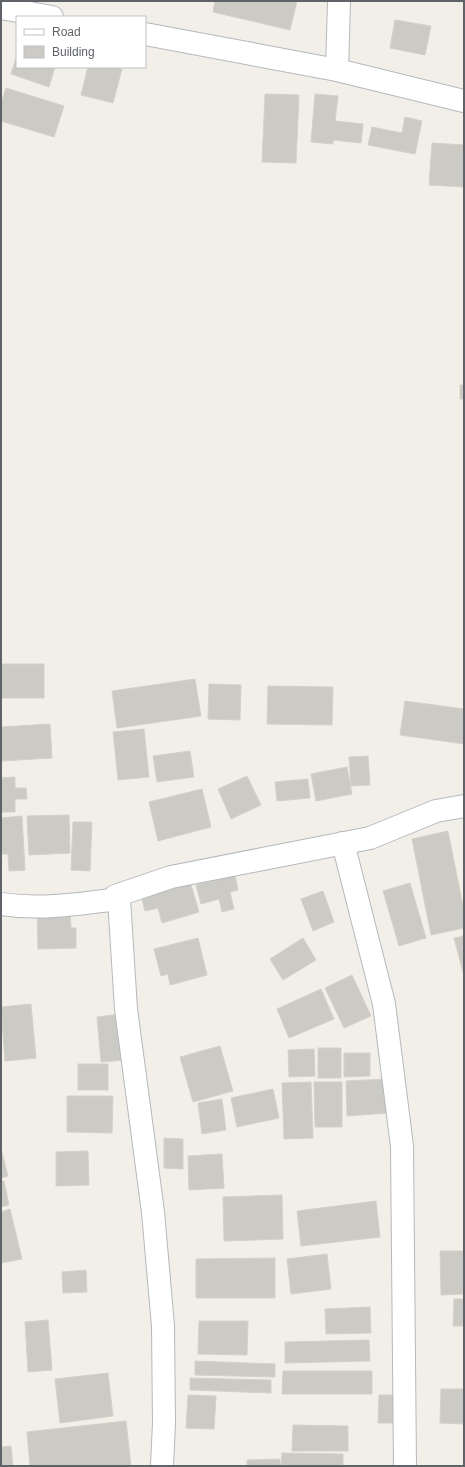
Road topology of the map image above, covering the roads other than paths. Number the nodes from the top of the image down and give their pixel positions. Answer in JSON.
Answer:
{"nodes":[{"id":1,"x":339,"y":1,"type":"edge"},
{"id":2,"x":1,"y":8,"type":"edge"},
{"id":3,"x":44,"y":11,"type":"edge"},
{"id":4,"x":146,"y":34,"type":"edge"},
{"id":5,"x":337,"y":70,"type":"junction"},
{"id":6,"x":464,"y":101,"type":"edge"},
{"id":7,"x":464,"y":806,"type":"edge"},
{"id":8,"x":343,"y":843,"type":"junction"},
{"id":9,"x":119,"y":899,"type":"junction"},
{"id":10,"x":1,"y":904,"type":"edge"},
{"id":11,"x":162,"y":1466,"type":"edge"},
{"id":12,"x":405,"y":1466,"type":"edge"}],
"edges":[{"from":1,"to":5,"type":"street"},
{"from":2,"to":3,"type":"street"},
{"from":4,"to":5,"type":"street"},
{"from":5,"to":6,"type":"street"},
{"from":7,"to":8,"type":"street"},
{"from":8,"to":9,"type":"street"},
{"from":8,"to":12,"type":"street"},
{"from":9,"to":10,"type":"street"},
{"from":9,"to":11,"type":"street"}]}
